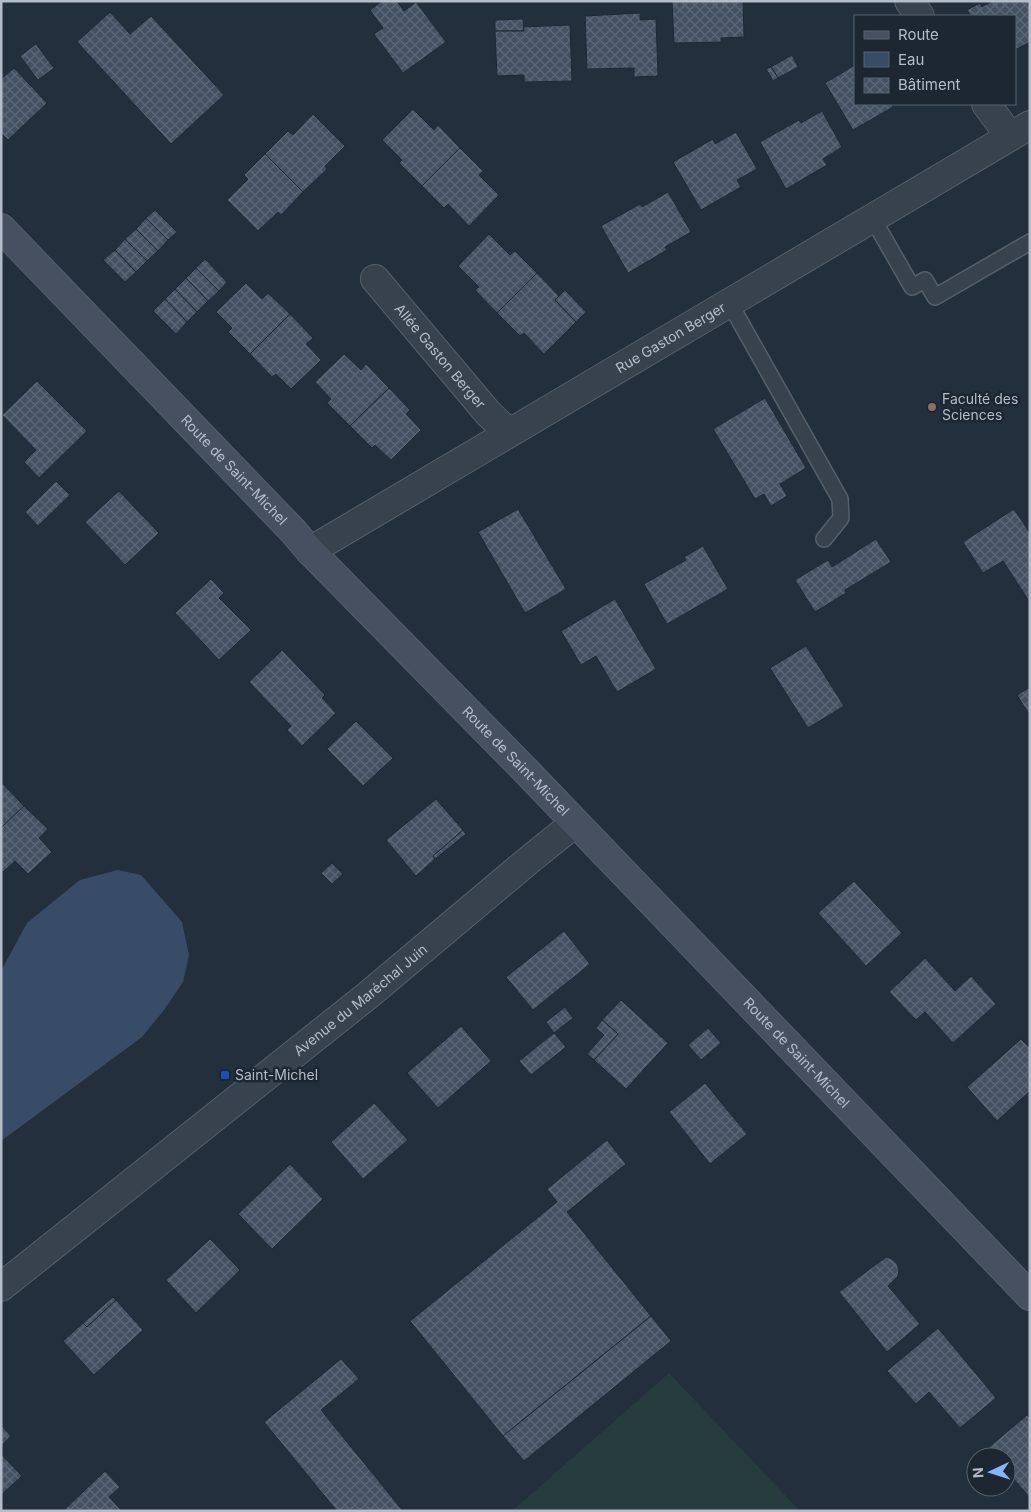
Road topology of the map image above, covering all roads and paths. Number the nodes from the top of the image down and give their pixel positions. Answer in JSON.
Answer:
{"nodes":[{"id":1,"x":909,"y":1,"type":"edge"},
{"id":2,"x":919,"y":15,"type":"edge"},
{"id":3,"x":987,"y":105,"type":"edge"},
{"id":4,"x":1020,"y":130,"type":"edge"},
{"id":5,"x":873,"y":219,"type":"junction"},
{"id":6,"x":1,"y":228,"type":"edge"},
{"id":7,"x":1030,"y":242,"type":"edge"},
{"id":8,"x":375,"y":279,"type":"dead end"},
{"id":9,"x":729,"y":302,"type":"junction"},
{"id":10,"x":508,"y":432,"type":"junction"},
{"id":11,"x":824,"y":539,"type":"dead end"},
{"id":12,"x":310,"y":551,"type":"junction"},
{"id":13,"x":575,"y":823,"type":"junction"},
{"id":14,"x":1,"y":1287,"type":"edge"},
{"id":15,"x":1030,"y":1296,"type":"edge"}],
"edges":[{"from":1,"to":2,"type":"street"},
{"from":3,"to":4,"type":"street"},
{"from":4,"to":5,"type":"street","name":"Rue Gaston Berger"},
{"from":5,"to":7,"type":"lane"},
{"from":5,"to":9,"type":"street","name":"Rue Gaston Berger"},
{"from":6,"to":12,"type":"street","name":"Route de Saint-Michel"},
{"from":8,"to":10,"type":"street","name":"Allée Gaston Berger"},
{"from":9,"to":10,"type":"street","name":"Rue Gaston Berger"},
{"from":9,"to":11,"type":"lane"},
{"from":10,"to":12,"type":"street","name":"Rue Gaston Berger"},
{"from":12,"to":13,"type":"street","name":"Route de Saint-Michel"},
{"from":13,"to":14,"type":"street","name":"Avenue du Maréchal Juin"},
{"from":13,"to":15,"type":"street","name":"Route de Saint-Michel"}]}
